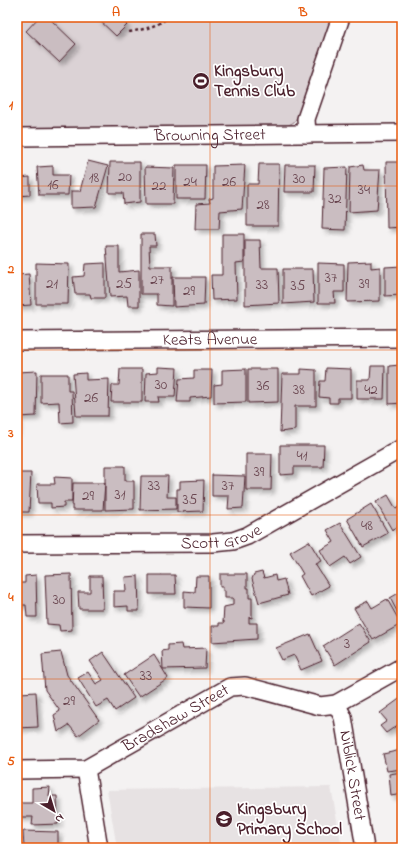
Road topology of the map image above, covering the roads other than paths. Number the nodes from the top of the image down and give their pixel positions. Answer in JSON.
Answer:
{"nodes":[{"id":1,"x":341,"y":17,"type":"edge"},
{"id":2,"x":402,"y":133,"type":"edge"},
{"id":3,"x":307,"y":134,"type":"junction"},
{"id":4,"x":17,"y":137,"type":"edge"},
{"id":5,"x":402,"y":338,"type":"edge"},
{"id":6,"x":17,"y":341,"type":"edge"},
{"id":7,"x":402,"y":448,"type":"edge"},
{"id":8,"x":17,"y":544,"type":"edge"},
{"id":9,"x":402,"y":667,"type":"edge"},
{"id":10,"x":336,"y":704,"type":"junction"},
{"id":11,"x":17,"y":770,"type":"edge"},
{"id":12,"x":86,"y":770,"type":"junction"},
{"id":13,"x":99,"y":848,"type":"edge"},
{"id":14,"x":365,"y":848,"type":"edge"}],
"edges":[{"from":1,"to":3,"type":"street"},
{"from":2,"to":3,"type":"street","name":"Browning Street"},
{"from":3,"to":4,"type":"street","name":"Browning Street"},
{"from":5,"to":6,"type":"street","name":"Keats Avenue"},
{"from":7,"to":8,"type":"street","name":"Scott Grove"},
{"from":9,"to":10,"type":"street"},
{"from":10,"to":12,"type":"street","name":"Bradshaw Street"},
{"from":10,"to":14,"type":"street","name":"Niblick Street"},
{"from":11,"to":12,"type":"street","name":"Bradshaw Street"},
{"from":12,"to":13,"type":"street"}]}
